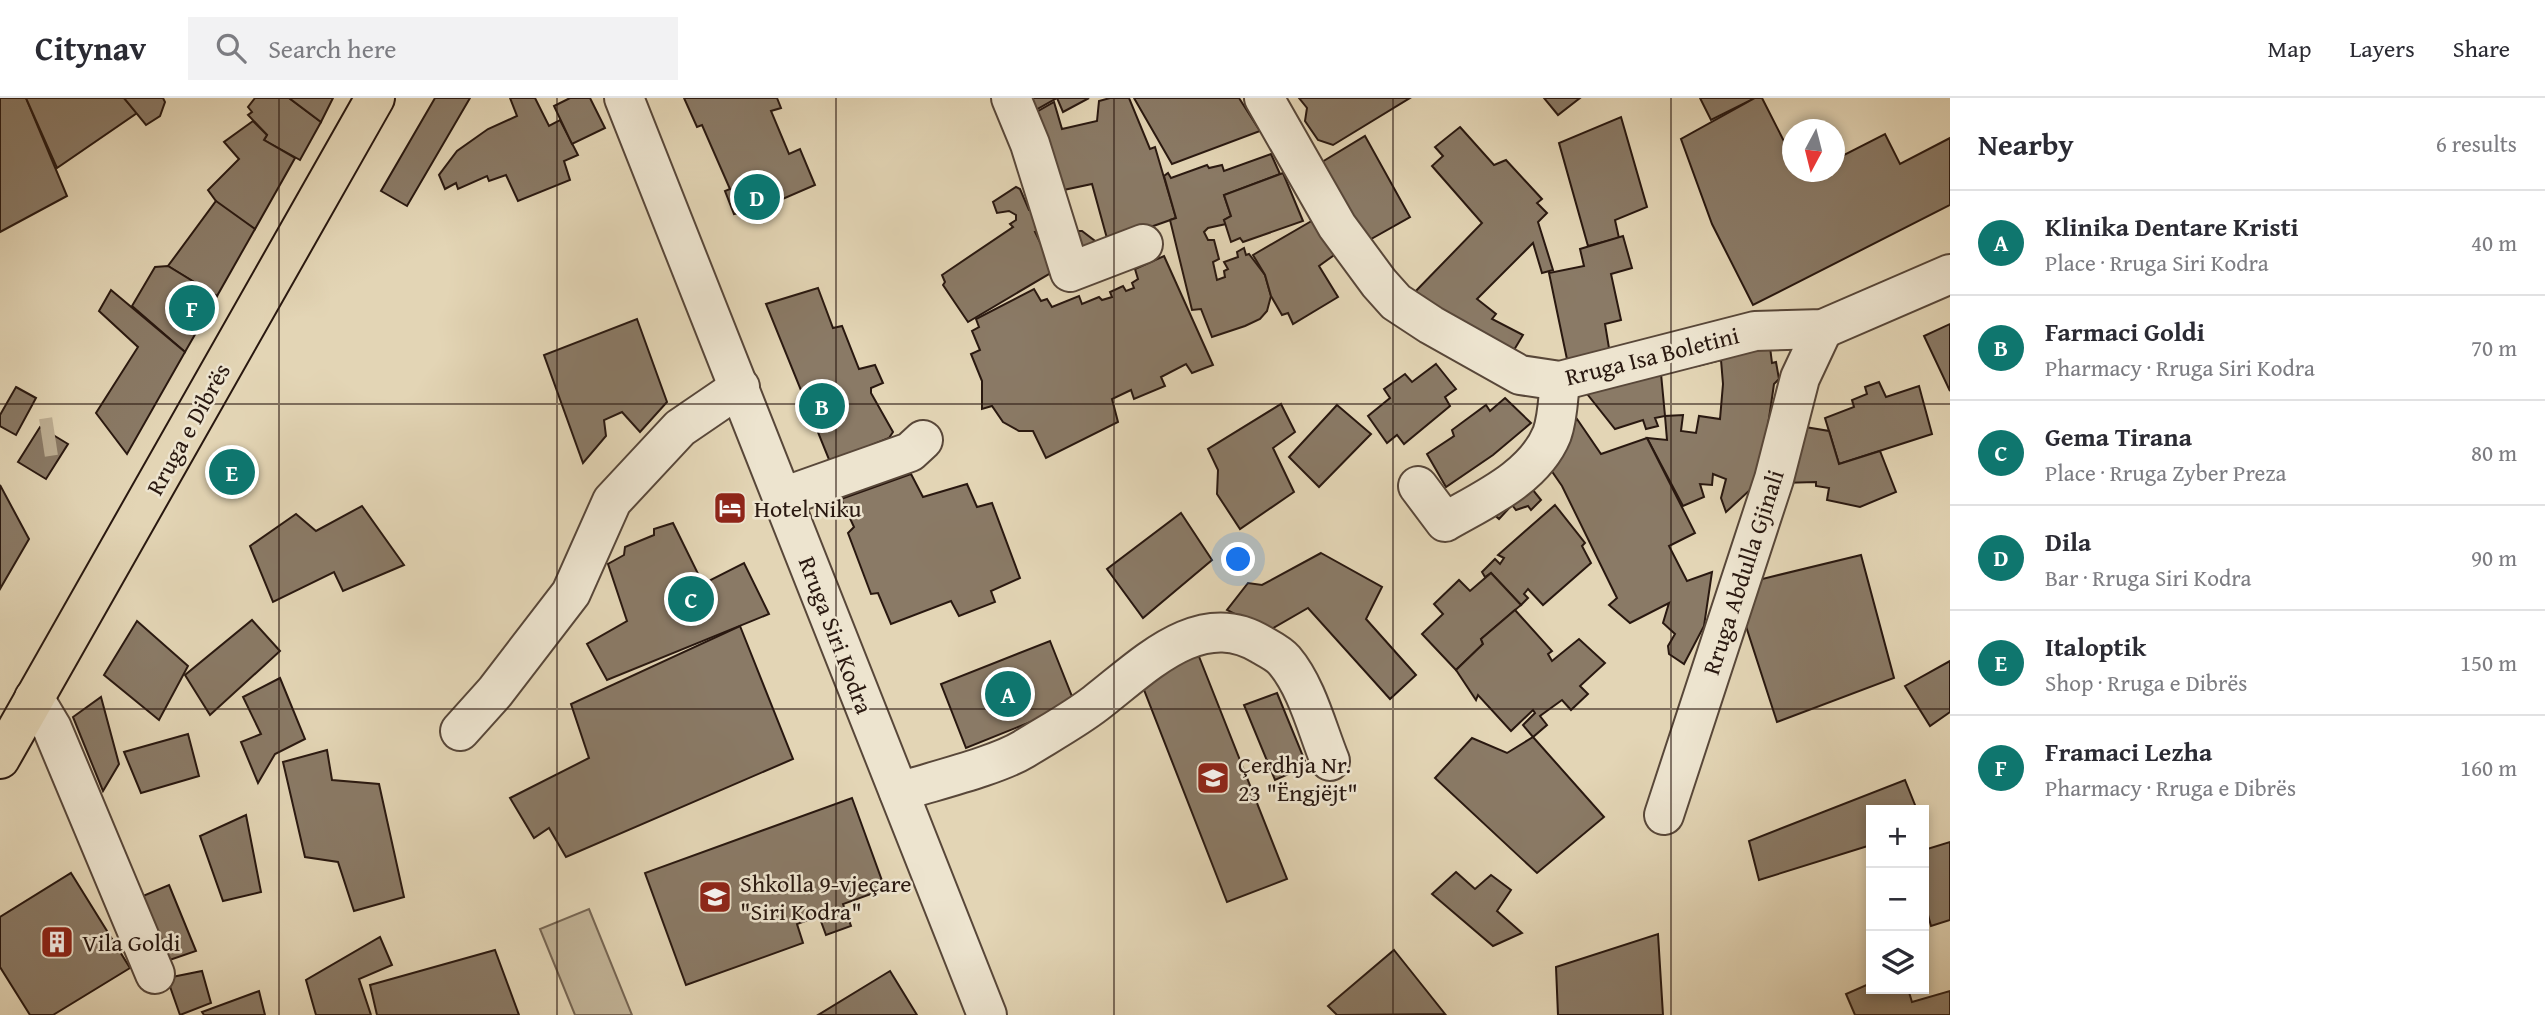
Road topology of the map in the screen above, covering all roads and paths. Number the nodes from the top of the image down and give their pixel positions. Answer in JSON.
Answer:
{"nodes":[{"id":1,"x":375,"y":98,"type":"edge"},
{"id":2,"x":624,"y":98,"type":"edge"},
{"id":3,"x":1011,"y":98,"type":"edge"},
{"id":4,"x":1264,"y":98,"type":"edge"},
{"id":5,"x":1143,"y":244,"type":"dead end"},
{"id":6,"x":1950,"y":274,"type":"edge"},
{"id":7,"x":1823,"y":329,"type":"junction"},
{"id":8,"x":1560,"y":381,"type":"junction"},
{"id":9,"x":740,"y":387,"type":"junction"},
{"id":10,"x":923,"y":440,"type":"dead end"},
{"id":11,"x":1418,"y":486,"type":"dead end"},
{"id":12,"x":783,"y":497,"type":"junction"},
{"id":13,"x":34,"y":698,"type":"junction"},
{"id":14,"x":460,"y":731,"type":"dead end"},
{"id":15,"x":0,"y":759,"type":"edge"},
{"id":16,"x":1330,"y":761,"type":"dead end"},
{"id":17,"x":899,"y":792,"type":"junction"},
{"id":18,"x":1664,"y":816,"type":"dead end"},
{"id":19,"x":155,"y":974,"type":"dead end"},
{"id":20,"x":987,"y":1015,"type":"edge"}],
"edges":[{"from":1,"to":13,"type":"main road","name":"Rruga e Dibrës"},
{"from":2,"to":9,"type":"street","name":"Rruga Siri Kodra"},
{"from":3,"to":5,"type":"street"},
{"from":4,"to":8,"type":"street","name":"Rruga Isa Boletini"},
{"from":6,"to":7,"type":"street","name":"Rruga Isa Boletini"},
{"from":7,"to":8,"type":"street","name":"Rruga Isa Boletini"},
{"from":7,"to":18,"type":"street","name":"Rruga Abdulla Gjinali"},
{"from":8,"to":11,"type":"street"},
{"from":9,"to":12,"type":"street","name":"Rruga Siri Kodra"},
{"from":9,"to":14,"type":"street"},
{"from":10,"to":12,"type":"street"},
{"from":12,"to":17,"type":"street","name":"Rruga Siri Kodra"},
{"from":13,"to":15,"type":"main road","name":"Rruga e Dibrës"},
{"from":13,"to":19,"type":"street"},
{"from":16,"to":17,"type":"street"},
{"from":17,"to":20,"type":"street","name":"Rruga Siri Kodra"}]}
